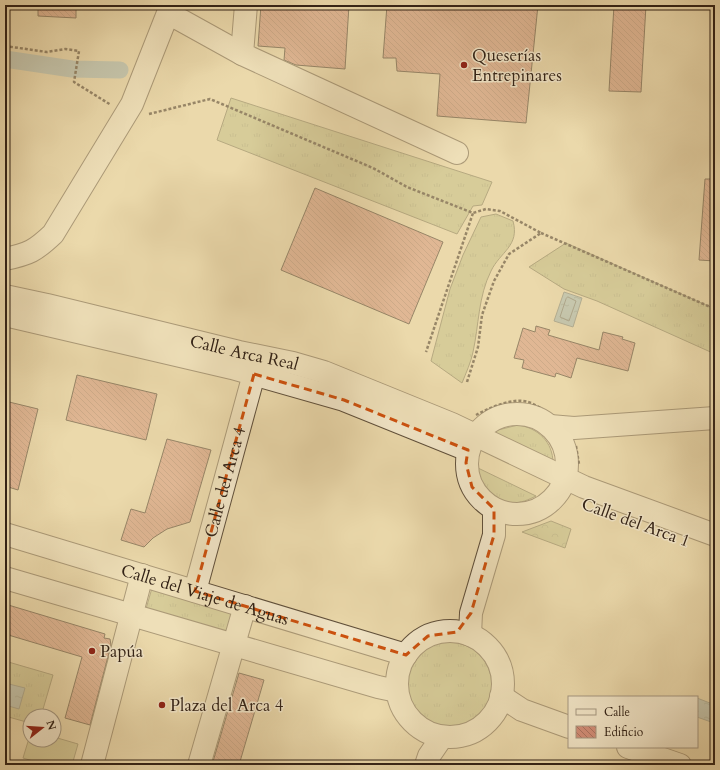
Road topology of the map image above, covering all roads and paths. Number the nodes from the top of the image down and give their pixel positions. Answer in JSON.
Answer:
{"nodes":[{"id":1,"x":246,"y":5,"type":"edge"},
{"id":2,"x":5,"y":46,"type":"edge"},
{"id":3,"x":242,"y":54,"type":"junction"},
{"id":4,"x":128,"y":111,"type":"junction"},
{"id":5,"x":457,"y":153,"type":"dead end"},
{"id":6,"x":474,"y":213,"type":"junction"},
{"id":7,"x":541,"y":233,"type":"junction"},
{"id":8,"x":5,"y":259,"type":"edge"},
{"id":9,"x":5,"y":296,"type":"edge"},
{"id":10,"x":715,"y":309,"type":"edge"},
{"id":11,"x":5,"y":315,"type":"edge"},
{"id":12,"x":426,"y":352,"type":"dead end"},
{"id":13,"x":254,"y":374,"type":"junction"},
{"id":14,"x":467,"y":382,"type":"dead end"},
{"id":15,"x":715,"y":418,"type":"edge"},
{"id":16,"x":561,"y":431,"type":"junction"},
{"id":17,"x":472,"y":442,"type":"junction"},
{"id":18,"x":561,"y":485,"type":"junction"},
{"id":19,"x":501,"y":512,"type":"junction"},
{"id":20,"x":5,"y":534,"type":"edge"},
{"id":21,"x":715,"y":535,"type":"edge"},
{"id":22,"x":715,"y":551,"type":"edge"},
{"id":23,"x":142,"y":575,"type":"junction"},
{"id":24,"x":5,"y":578,"type":"edge"},
{"id":25,"x":195,"y":591,"type":"junction"},
{"id":26,"x":245,"y":606,"type":"junction"},
{"id":27,"x":132,"y":616,"type":"junction"},
{"id":28,"x":464,"y":634,"type":"junction"},
{"id":29,"x":233,"y":645,"type":"junction"},
{"id":30,"x":406,"y":655,"type":"junction"},
{"id":31,"x":397,"y":691,"type":"junction"},
{"id":32,"x":499,"y":703,"type":"junction"},
{"id":33,"x":568,"y":727,"type":"edge"},
{"id":34,"x":434,"y":734,"type":"junction"},
{"id":35,"x":631,"y":748,"type":"edge"},
{"id":36,"x":427,"y":760,"type":"edge"},
{"id":37,"x":5,"y":764,"type":"edge"},
{"id":38,"x":10,"y":765,"type":"edge"},
{"id":39,"x":92,"y":765,"type":"edge"},
{"id":40,"x":199,"y":765,"type":"edge"},
{"id":41,"x":680,"y":765,"type":"edge"}],
"edges":[{"from":1,"to":3,"type":"street"},
{"from":2,"to":4,"type":"path"},
{"from":3,"to":4,"type":"street"},
{"from":3,"to":5,"type":"street"},
{"from":4,"to":6,"type":"path"},
{"from":4,"to":8,"type":"street"},
{"from":6,"to":7,"type":"path"},
{"from":6,"to":12,"type":"path"},
{"from":7,"to":10,"type":"path"},
{"from":7,"to":14,"type":"path"},
{"from":9,"to":17,"type":"street","name":"Calle Arca Real"},
{"from":11,"to":13,"type":"street","name":"Calle Arca Real"},
{"from":13,"to":17,"type":"street","name":"Calle Arca Real"},
{"from":13,"to":25,"type":"street","name":"Calle del Arca 4"},
{"from":15,"to":16,"type":"street"},
{"from":16,"to":17,"type":"street"},
{"from":16,"to":18,"type":"street"},
{"from":17,"to":18,"type":"street","name":"Calle Arca Real"},
{"from":17,"to":19,"type":"street"},
{"from":18,"to":19,"type":"street"},
{"from":18,"to":21,"type":"street","name":"Calle del Arca 1"},
{"from":18,"to":22,"type":"street","name":"Calle del Arca 1"},
{"from":19,"to":28,"type":"street"},
{"from":20,"to":23,"type":"street","name":"Calle del Viaje de Aguas"},
{"from":23,"to":25,"type":"street","name":"Calle del Viaje de Aguas"},
{"from":23,"to":27,"type":"street"},
{"from":24,"to":27,"type":"street"},
{"from":25,"to":26,"type":"street","name":"Calle del Viaje de Aguas"},
{"from":26,"to":29,"type":"street"},
{"from":26,"to":30,"type":"street","name":"Calle del Viaje de Aguas"},
{"from":27,"to":29,"type":"street"},
{"from":27,"to":39,"type":"street"},
{"from":28,"to":30,"type":"street"},
{"from":28,"to":32,"type":"street"},
{"from":29,"to":31,"type":"street"},
{"from":29,"to":40,"type":"street"},
{"from":30,"to":31,"type":"street"},
{"from":31,"to":34,"type":"street"},
{"from":32,"to":33,"type":"street"},
{"from":32,"to":34,"type":"street"},
{"from":34,"to":36,"type":"street"},
{"from":35,"to":41,"type":"street"},
{"from":37,"to":38,"type":"path"}]}
